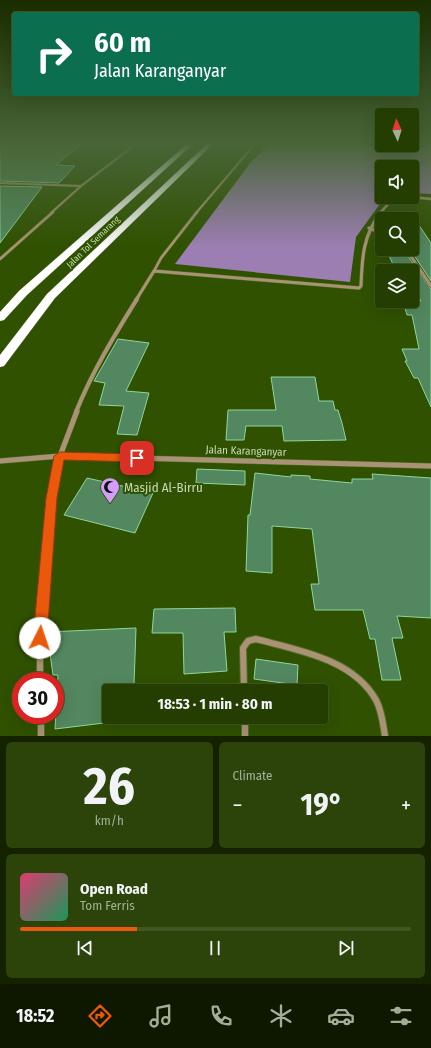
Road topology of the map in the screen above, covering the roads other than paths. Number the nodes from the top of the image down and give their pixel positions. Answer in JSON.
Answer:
{"nodes":[{"id":1,"x":91,"y":178,"type":"edge"},
{"id":2,"x":152,"y":178,"type":"edge"},
{"id":3,"x":174,"y":178,"type":"edge"},
{"id":4,"x":226,"y":178,"type":"edge"},
{"id":5,"x":0,"y":183,"type":"edge"},
{"id":6,"x":81,"y":186,"type":"junction"},
{"id":7,"x":419,"y":197,"type":"edge"},
{"id":8,"x":431,"y":198,"type":"edge"},
{"id":9,"x":389,"y":204,"type":"edge"},
{"id":10,"x":369,"y":228,"type":"junction"},
{"id":11,"x":375,"y":230,"type":"edge"},
{"id":12,"x":411,"y":256,"type":"edge"},
{"id":13,"x":0,"y":259,"type":"edge"},
{"id":14,"x":154,"y":271,"type":"junction"},
{"id":15,"x":431,"y":286,"type":"edge"},
{"id":16,"x":0,"y":318,"type":"edge"},
{"id":17,"x":0,"y":363,"type":"edge"},
{"id":18,"x":60,"y":456,"type":"junction"},
{"id":19,"x":0,"y":460,"type":"edge"},
{"id":20,"x":431,"y":466,"type":"edge"},
{"id":21,"x":40,"y":672,"type":"edge"},
{"id":22,"x":244,"y":684,"type":"edge"},
{"id":23,"x":40,"y":724,"type":"edge"},
{"id":24,"x":245,"y":724,"type":"edge"},
{"id":25,"x":41,"y":736,"type":"edge"},
{"id":26,"x":245,"y":736,"type":"edge"},
{"id":27,"x":385,"y":736,"type":"edge"}],
"edges":[{"from":1,"to":6,"type":"lane"},
{"from":2,"to":16,"type":"highway","name":"Jalan Tol Semarang"},
{"from":3,"to":17,"type":"highway","name":"Jalan Tol Semarang"},
{"from":4,"to":14,"type":"lane"},
{"from":5,"to":6,"type":"lane"},
{"from":6,"to":13,"type":"lane"},
{"from":7,"to":8,"type":"street"},
{"from":9,"to":10,"type":"street"},
{"from":10,"to":11,"type":"street"},
{"from":10,"to":14,"type":"street"},
{"from":12,"to":15,"type":"street"},
{"from":14,"to":18,"type":"street"},
{"from":18,"to":19,"type":"street","name":"Jalan Karanganyar"},
{"from":18,"to":20,"type":"street","name":"Jalan Karanganyar"},
{"from":18,"to":21,"type":"street"},
{"from":22,"to":27,"type":"street"},
{"from":23,"to":25,"type":"street"},
{"from":24,"to":26,"type":"street"}]}
